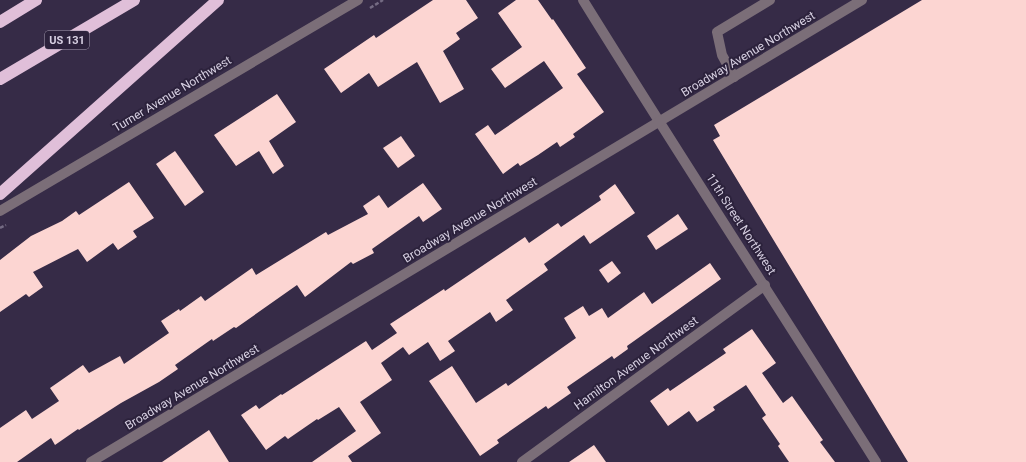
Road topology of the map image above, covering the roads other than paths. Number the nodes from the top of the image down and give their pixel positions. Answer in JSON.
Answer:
{"nodes":[{"id":1,"x":36,"y":0,"type":"edge"},
{"id":2,"x":134,"y":0,"type":"edge"},
{"id":3,"x":218,"y":0,"type":"edge"},
{"id":4,"x":358,"y":0,"type":"edge"},
{"id":5,"x":583,"y":0,"type":"edge"},
{"id":6,"x":770,"y":0,"type":"edge"},
{"id":7,"x":862,"y":0,"type":"edge"},
{"id":8,"x":0,"y":22,"type":"edge"},
{"id":9,"x":734,"y":77,"type":"junction"},
{"id":10,"x":0,"y":79,"type":"edge"},
{"id":11,"x":659,"y":122,"type":"junction"},
{"id":12,"x":0,"y":194,"type":"edge"},
{"id":13,"x":0,"y":211,"type":"edge"},
{"id":14,"x":765,"y":285,"type":"junction"},
{"id":15,"x":91,"y":462,"type":"edge"},
{"id":16,"x":522,"y":462,"type":"edge"},
{"id":17,"x":876,"y":462,"type":"edge"}],
"edges":[{"from":1,"to":8,"type":"highway"},
{"from":2,"to":10,"type":"highway","number":"US 131"},
{"from":3,"to":12,"type":"highway"},
{"from":4,"to":13,"type":"street","name":"Turner Avenue Northwest"},
{"from":5,"to":11,"type":"street","name":"11th Street Northwest"},
{"from":6,"to":9,"type":"street"},
{"from":7,"to":9,"type":"street","name":"Broadway Avenue Northwest"},
{"from":9,"to":11,"type":"street","name":"Broadway Avenue Northwest"},
{"from":11,"to":14,"type":"street","name":"11th Street Northwest"},
{"from":11,"to":15,"type":"street","name":"Broadway Avenue Northwest"},
{"from":14,"to":16,"type":"street","name":"Hamilton Avenue Northwest"},
{"from":14,"to":17,"type":"street","name":"11th Street Northwest"}]}
